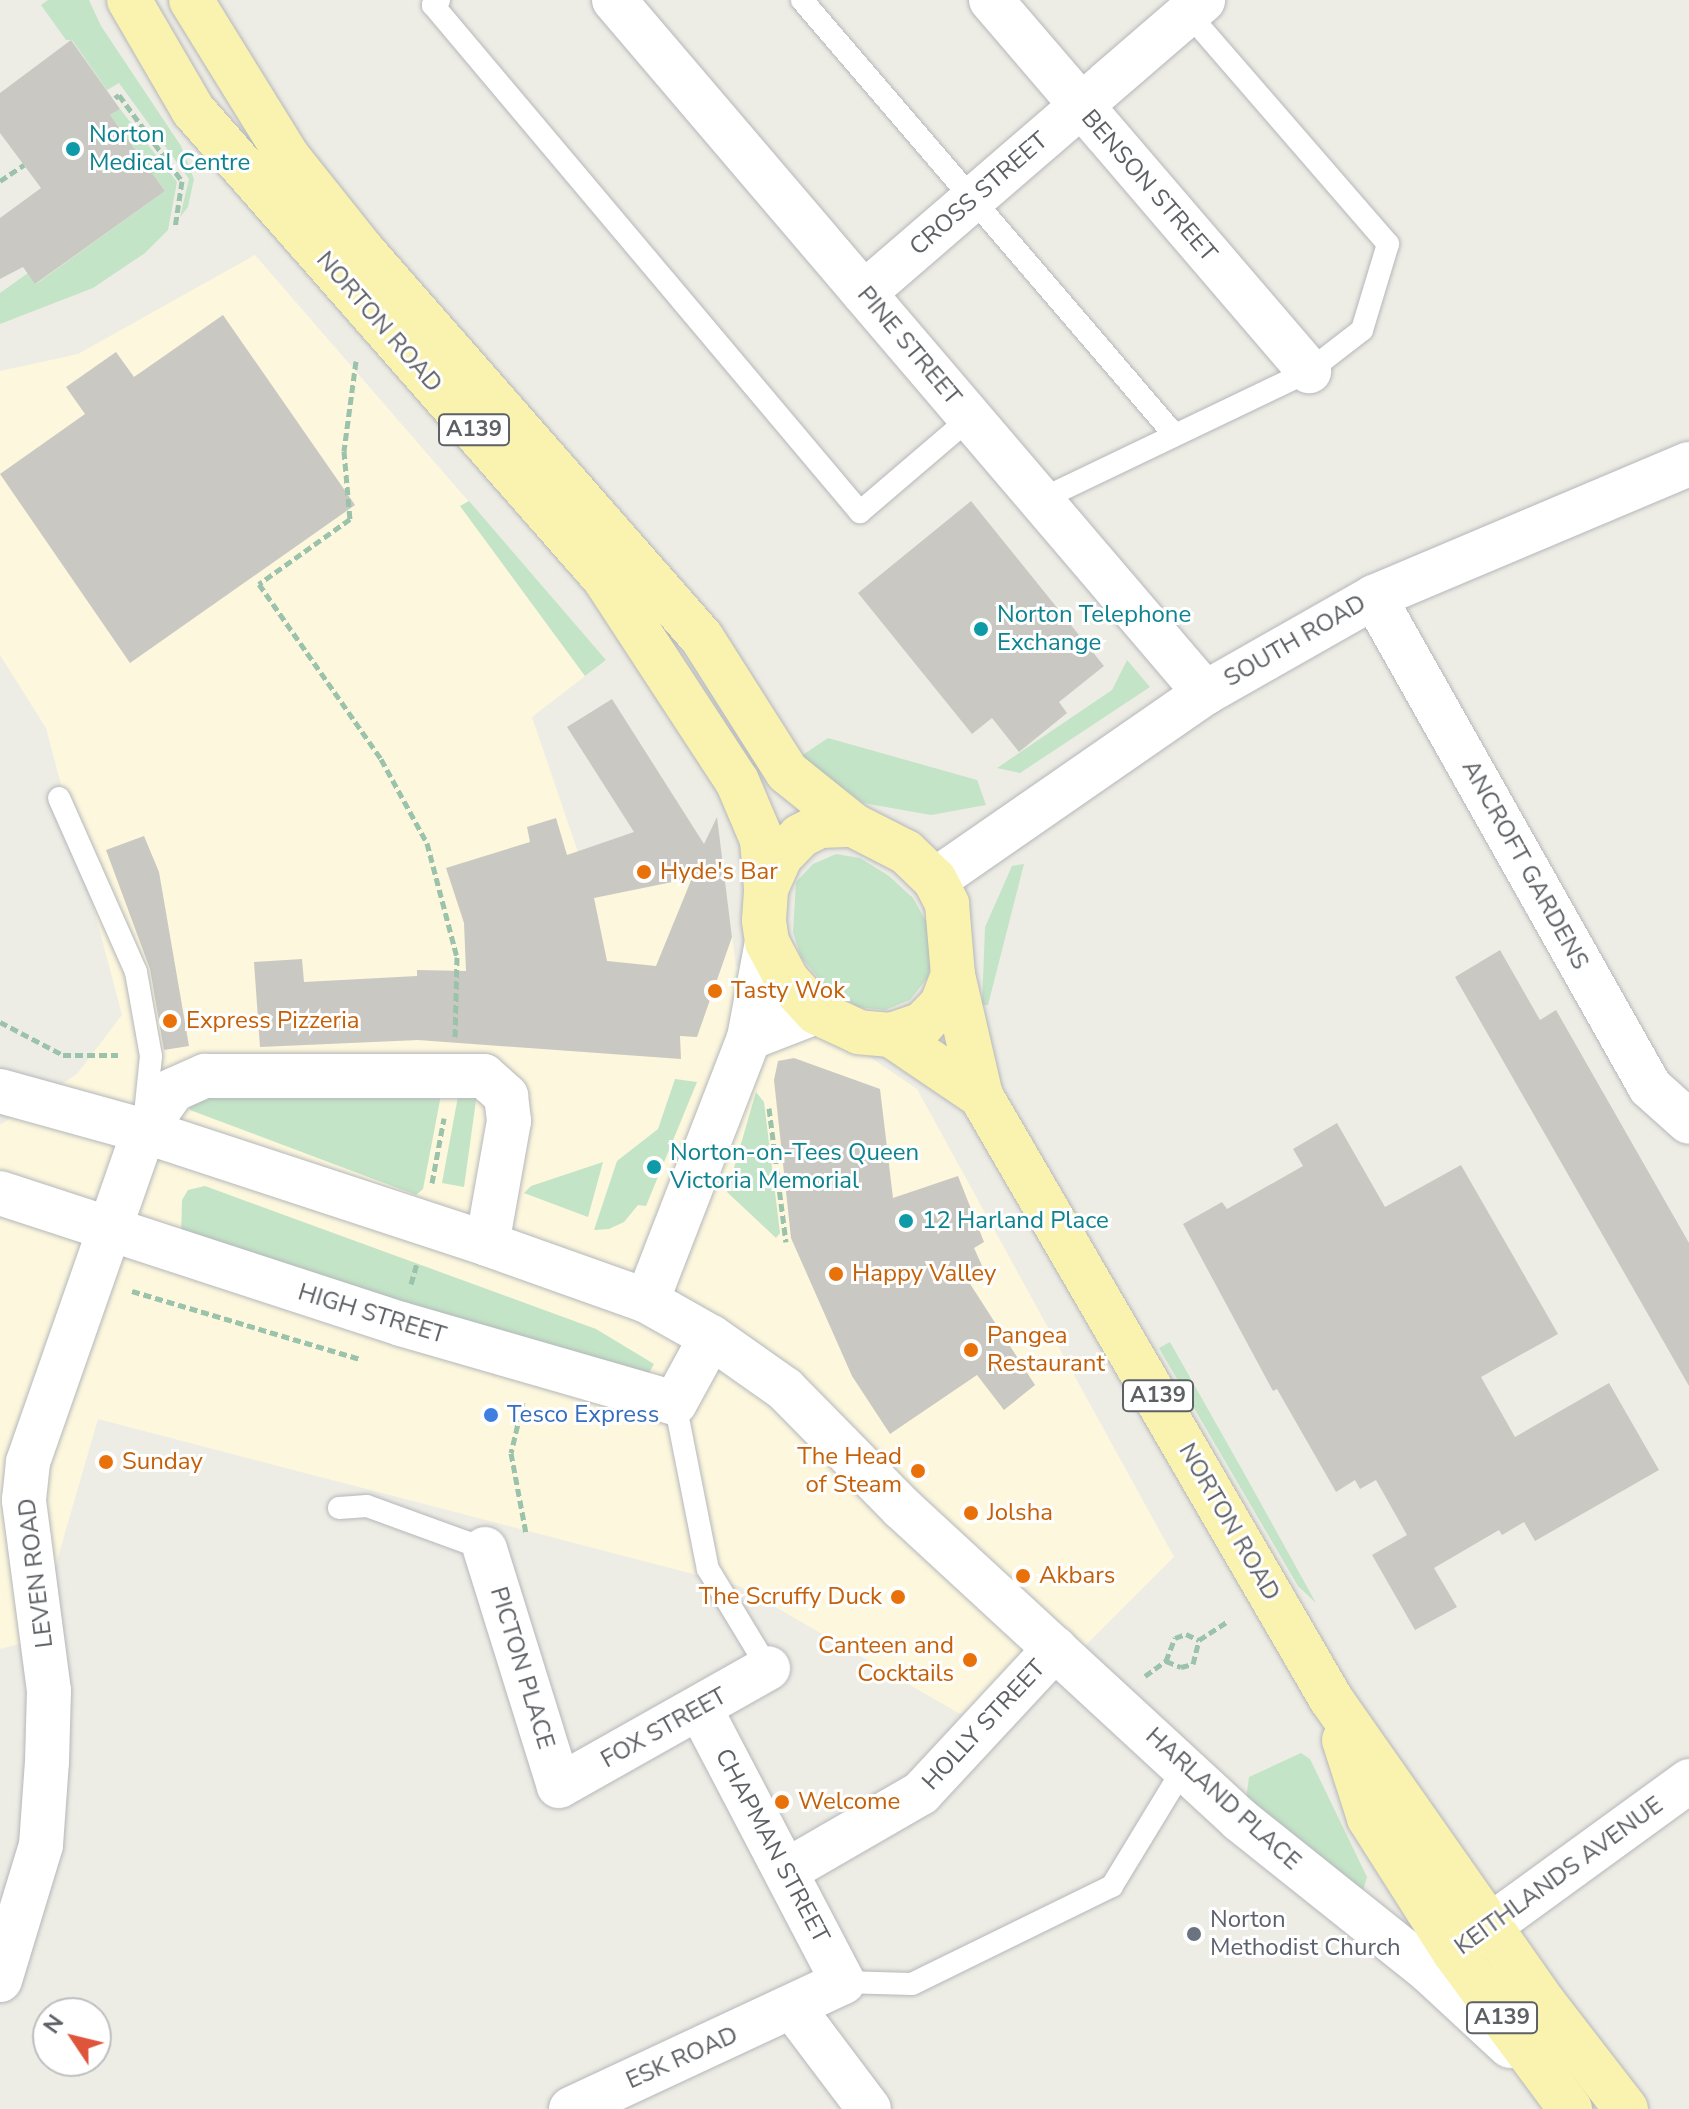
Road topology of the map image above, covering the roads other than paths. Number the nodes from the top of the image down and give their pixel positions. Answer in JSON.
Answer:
{"nodes":[{"id":1,"x":129,"y":0,"type":"edge"},
{"id":2,"x":191,"y":0,"type":"edge"},
{"id":3,"x":439,"y":0,"type":"edge"},
{"id":4,"x":614,"y":0,"type":"edge"},
{"id":5,"x":802,"y":0,"type":"edge"},
{"id":6,"x":991,"y":0,"type":"edge"},
{"id":7,"x":1189,"y":4,"type":"edge"},
{"id":8,"x":1080,"y":106,"type":"junction"},
{"id":9,"x":971,"y":200,"type":"junction"},
{"id":10,"x":864,"y":293,"type":"junction"},
{"id":11,"x":1309,"y":371,"type":"junction"},
{"id":12,"x":970,"y":418,"type":"junction"},
{"id":13,"x":1173,"y":433,"type":"junction"},
{"id":14,"x":1689,"y":464,"type":"edge"},
{"id":15,"x":1040,"y":500,"type":"junction"},
{"id":16,"x":1374,"y":597,"type":"junction"},
{"id":17,"x":1205,"y":693,"type":"junction"},
{"id":18,"x":59,"y":798,"type":"dead end"},
{"id":19,"x":853,"y":825,"type":"junction"},
{"id":20,"x":935,"y":880,"type":"junction"},
{"id":21,"x":766,"y":889,"type":"junction"},
{"id":22,"x":767,"y":942,"type":"junction"},
{"id":23,"x":953,"y":975,"type":"junction"},
{"id":24,"x":816,"y":1012,"type":"junction"},
{"id":25,"x":891,"y":1035,"type":"junction"},
{"id":26,"x":749,"y":1038,"type":"junction"},
{"id":27,"x":0,"y":1091,"type":"edge"},
{"id":28,"x":981,"y":1096,"type":"junction"},
{"id":29,"x":1689,"y":1122,"type":"edge"},
{"id":30,"x":144,"y":1131,"type":"junction"},
{"id":31,"x":0,"y":1193,"type":"edge"},
{"id":32,"x":109,"y":1230,"type":"junction"},
{"id":33,"x":487,"y":1244,"type":"junction"},
{"id":34,"x":647,"y":1301,"type":"junction"},
{"id":35,"x":711,"y":1337,"type":"junction"},
{"id":36,"x":675,"y":1403,"type":"junction"},
{"id":37,"x":339,"y":1508,"type":"dead end"},
{"id":38,"x":485,"y":1549,"type":"joint"},
{"id":39,"x":1055,"y":1649,"type":"junction"},
{"id":40,"x":768,"y":1668,"type":"joint"},
{"id":41,"x":1331,"y":1699,"type":"junction"},
{"id":42,"x":701,"y":1710,"type":"junction"},
{"id":43,"x":1185,"y":1766,"type":"junction"},
{"id":44,"x":1689,"y":1781,"type":"edge"},
{"id":45,"x":559,"y":1786,"type":"joint"},
{"id":46,"x":786,"y":1871,"type":"junction"},
{"id":47,"x":14,"y":1887,"type":"edge"},
{"id":48,"x":1490,"y":1926,"type":"junction"},
{"id":49,"x":1441,"y":1961,"type":"junction"},
{"id":50,"x":0,"y":1980,"type":"edge"},
{"id":51,"x":843,"y":1982,"type":"junction"},
{"id":52,"x":793,"y":2008,"type":"junction"},
{"id":53,"x":1560,"y":2096,"type":"edge"},
{"id":54,"x":571,"y":2109,"type":"edge"},
{"id":55,"x":869,"y":2109,"type":"edge"},
{"id":56,"x":1626,"y":2109,"type":"edge"}],
"edges":[{"from":1,"to":21,"type":"main road","name":"NORTON ROAD","number":"A139"},
{"from":2,"to":19,"type":"main road","name":"NORTON ROAD","number":"A139"},
{"from":3,"to":12,"type":"lane"},
{"from":4,"to":10,"type":"street","name":"PINE STREET"},
{"from":5,"to":9,"type":"lane"},
{"from":6,"to":8,"type":"street","name":"BENSON STREET"},
{"from":7,"to":8,"type":"street","name":"CROSS STREET"},
{"from":7,"to":11,"type":"lane"},
{"from":8,"to":9,"type":"street","name":"CROSS STREET"},
{"from":8,"to":11,"type":"street","name":"BENSON STREET"},
{"from":9,"to":10,"type":"street","name":"CROSS STREET"},
{"from":9,"to":13,"type":"lane"},
{"from":10,"to":12,"type":"street","name":"PINE STREET"},
{"from":11,"to":13,"type":"lane"},
{"from":12,"to":15,"type":"street","name":"PINE STREET"},
{"from":13,"to":15,"type":"lane"},
{"from":14,"to":16,"type":"street","name":"SOUTH ROAD"},
{"from":15,"to":17,"type":"street","name":"PINE STREET"},
{"from":16,"to":17,"type":"street","name":"SOUTH ROAD"},
{"from":16,"to":29,"type":"street","name":"ANCROFT GARDENS"},
{"from":17,"to":20,"type":"street","name":"SOUTH ROAD"},
{"from":18,"to":30,"type":"lane"},
{"from":19,"to":20,"type":"main road","number":"A139"},
{"from":19,"to":21,"type":"main road","number":"A139"},
{"from":20,"to":23,"type":"main road","number":"A139"},
{"from":21,"to":22,"type":"main road","number":"A139"},
{"from":22,"to":24,"type":"main road","number":"A139"},
{"from":22,"to":26,"type":"street"},
{"from":23,"to":25,"type":"main road"},
{"from":23,"to":28,"type":"main road","name":"NORTON ROAD","number":"A139"},
{"from":24,"to":25,"type":"main road","number":"A139"},
{"from":24,"to":26,"type":"street"},
{"from":25,"to":28,"type":"main road","name":"NORTON ROAD","number":"A139"},
{"from":26,"to":34,"type":"street"},
{"from":27,"to":30,"type":"street"},
{"from":28,"to":41,"type":"main road","name":"NORTON ROAD","number":"A139"},
{"from":30,"to":32,"type":"street","name":"LEVEN ROAD"},
{"from":30,"to":33,"type":"street"},
{"from":30,"to":33,"type":"street"},
{"from":31,"to":32,"type":"street","name":"HIGH STREET"},
{"from":32,"to":36,"type":"street","name":"HIGH STREET"},
{"from":32,"to":47,"type":"street","name":"LEVEN ROAD"},
{"from":33,"to":34,"type":"street"},
{"from":34,"to":35,"type":"street"},
{"from":35,"to":36,"type":"street"},
{"from":35,"to":39,"type":"street","name":"HARLAND PLACE"},
{"from":36,"to":40,"type":"lane"},
{"from":37,"to":38,"type":"lane"},
{"from":38,"to":45,"type":"street","name":"PICTON PLACE"},
{"from":39,"to":43,"type":"street","name":"HARLAND PLACE"},
{"from":39,"to":46,"type":"street","name":"HOLLY STREET"},
{"from":40,"to":42,"type":"street","name":"FOX STREET"},
{"from":41,"to":48,"type":"main road","name":"NORTON ROAD","number":"A139"},
{"from":41,"to":49,"type":"main road","name":"NORTON ROAD","number":"A139"},
{"from":42,"to":45,"type":"street","name":"FOX STREET"},
{"from":42,"to":46,"type":"street","name":"CHAPMAN STREET"},
{"from":43,"to":49,"type":"street","name":"HARLAND PLACE"},
{"from":43,"to":51,"type":"lane"},
{"from":44,"to":48,"type":"street","name":"KEITHLANDS AVENUE"},
{"from":46,"to":51,"type":"street","name":"CHAPMAN STREET"},
{"from":47,"to":50,"type":"street","name":"LEVEN ROAD"},
{"from":48,"to":49,"type":"street","name":"KEITHLANDS AVENUE"},
{"from":48,"to":56,"type":"main road","name":"NORTON ROAD","number":"A139"},
{"from":49,"to":53,"type":"main road","name":"NORTON ROAD","number":"A139"},
{"from":51,"to":52,"type":"street","name":"ESK ROAD"},
{"from":52,"to":54,"type":"street","name":"ESK ROAD"},
{"from":52,"to":55,"type":"street"}]}
